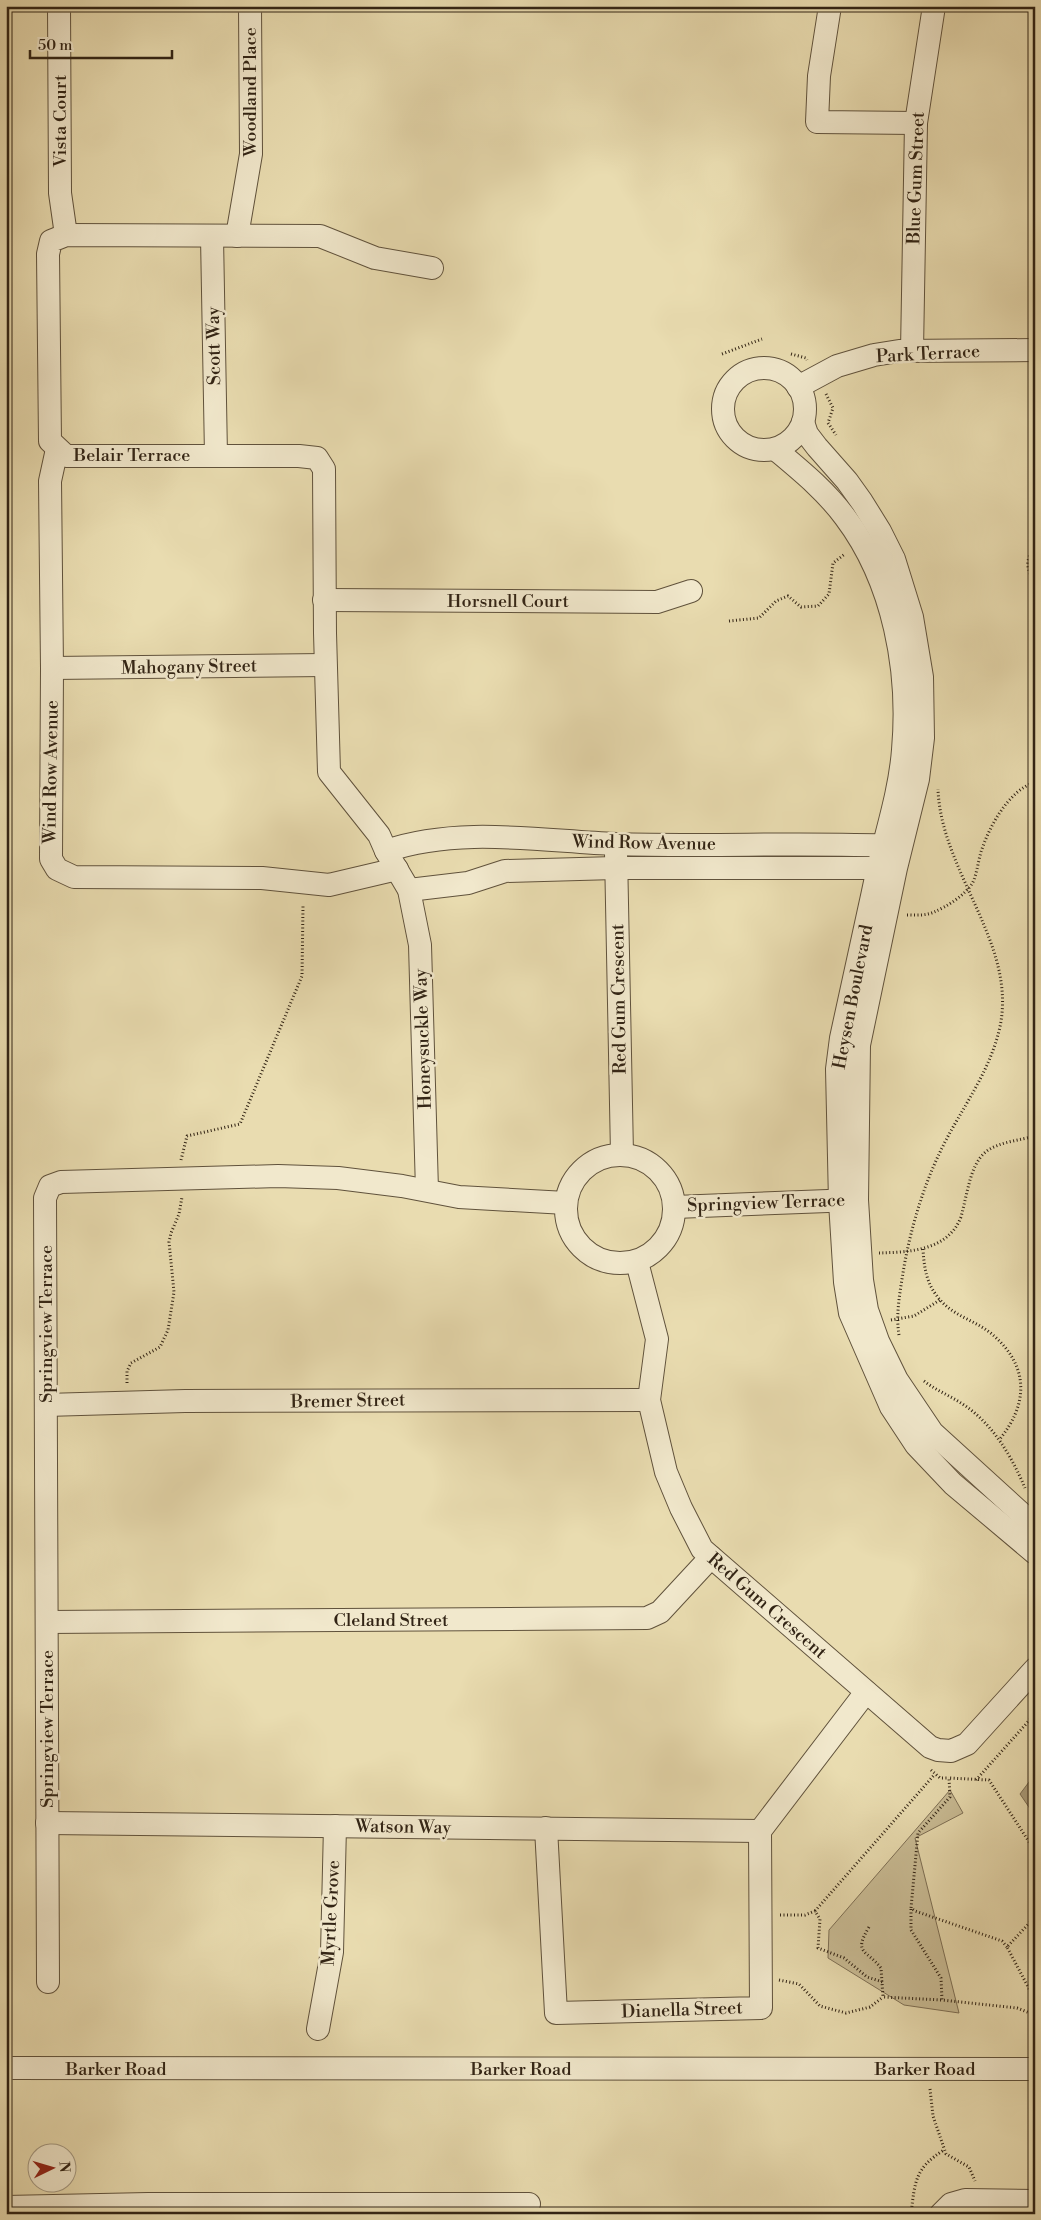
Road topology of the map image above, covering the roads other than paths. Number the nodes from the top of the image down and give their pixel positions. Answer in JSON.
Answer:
{"nodes":[{"id":1,"x":59,"y":6,"type":"edge"},
{"id":2,"x":250,"y":6,"type":"edge"},
{"id":3,"x":830,"y":6,"type":"edge"},
{"id":4,"x":934,"y":6,"type":"edge"},
{"id":5,"x":916,"y":123,"type":"junction"},
{"id":6,"x":66,"y":235,"type":"junction"},
{"id":7,"x":212,"y":236,"type":"junction"},
{"id":8,"x":237,"y":236,"type":"junction"},
{"id":9,"x":432,"y":268,"type":"dead end"},
{"id":10,"x":1035,"y":350,"type":"edge"},
{"id":11,"x":912,"y":351,"type":"junction"},
{"id":12,"x":808,"y":382,"type":"junction"},
{"id":13,"x":803,"y":422,"type":"junction"},
{"id":14,"x":57,"y":449,"type":"junction"},
{"id":15,"x":775,"y":449,"type":"junction"},
{"id":16,"x":216,"y":455,"type":"junction"},
{"id":17,"x":691,"y":591,"type":"dead end"},
{"id":18,"x":324,"y":600,"type":"junction"},
{"id":19,"x":325,"y":665,"type":"junction"},
{"id":20,"x":52,"y":668,"type":"junction"},
{"id":21,"x":616,"y":844,"type":"junction"},
{"id":22,"x":893,"y":846,"type":"junction"},
{"id":23,"x":391,"y":860,"type":"junction"},
{"id":24,"x":615,"y":868,"type":"junction"},
{"id":25,"x":887,"y":868,"type":"junction"},
{"id":26,"x":409,"y":890,"type":"junction"},
{"id":27,"x":622,"y":1154,"type":"junction"},
{"id":28,"x":427,"y":1190,"type":"junction"},
{"id":29,"x":848,"y":1201,"type":"junction"},
{"id":30,"x":566,"y":1203,"type":"junction"},
{"id":31,"x":675,"y":1207,"type":"junction"},
{"id":32,"x":636,"y":1262,"type":"junction"},
{"id":33,"x":649,"y":1400,"type":"junction"},
{"id":34,"x":46,"y":1405,"type":"junction"},
{"id":35,"x":1035,"y":1526,"type":"edge"},
{"id":36,"x":1035,"y":1553,"type":"edge"},
{"id":37,"x":711,"y":1557,"type":"junction"},
{"id":38,"x":46,"y":1622,"type":"junction"},
{"id":39,"x":1035,"y":1669,"type":"edge"},
{"id":40,"x":866,"y":1692,"type":"junction"},
{"id":41,"x":47,"y":1823,"type":"junction"},
{"id":42,"x":334,"y":1826,"type":"junction"},
{"id":43,"x":546,"y":1828,"type":"junction"},
{"id":44,"x":760,"y":1831,"type":"junction"},
{"id":45,"x":48,"y":1982,"type":"dead end"},
{"id":46,"x":318,"y":2029,"type":"dead end"},
{"id":47,"x":6,"y":2068,"type":"edge"},
{"id":48,"x":1035,"y":2069,"type":"edge"},
{"id":49,"x":1035,"y":2201,"type":"edge"},
{"id":50,"x":529,"y":2204,"type":"dead end"},
{"id":51,"x":6,"y":2207,"type":"edge"},
{"id":52,"x":148,"y":2209,"type":"edge"},
{"id":53,"x":363,"y":2209,"type":"edge"},
{"id":54,"x":941,"y":2214,"type":"edge"}],
"edges":[{"from":1,"to":6,"type":"street","name":"Vista Court"},
{"from":2,"to":8,"type":"street","name":"Woodland Place"},
{"from":3,"to":5,"type":"street"},
{"from":4,"to":5,"type":"street","name":"Blue Gum Street"},
{"from":5,"to":11,"type":"street","name":"Blue Gum Street"},
{"from":6,"to":7,"type":"street"},
{"from":6,"to":14,"type":"street","name":"Belair Terrace"},
{"from":7,"to":8,"type":"street"},
{"from":7,"to":16,"type":"street","name":"Scott Way"},
{"from":8,"to":9,"type":"street"},
{"from":10,"to":11,"type":"street","name":"Park Terrace"},
{"from":11,"to":12,"type":"street","name":"Park Terrace"},
{"from":12,"to":13,"type":"street"},
{"from":12,"to":15,"type":"street"},
{"from":13,"to":15,"type":"street"},
{"from":13,"to":22,"type":"street","name":"Heysen Boulevard"},
{"from":14,"to":16,"type":"street","name":"Belair Terrace"},
{"from":14,"to":20,"type":"street","name":"Wind Row Avenue"},
{"from":15,"to":22,"type":"street","name":"Heysen Boulevard"},
{"from":16,"to":18,"type":"street","name":"Belair Terrace"},
{"from":17,"to":18,"type":"street","name":"Horsnell Court"},
{"from":18,"to":19,"type":"street","name":"Belair Terrace"},
{"from":19,"to":20,"type":"street","name":"Mahogany Street"},
{"from":19,"to":23,"type":"street","name":"Belair Terrace"},
{"from":20,"to":23,"type":"street","name":"Wind Row Avenue"},
{"from":21,"to":22,"type":"street","name":"Wind Row Avenue"},
{"from":21,"to":23,"type":"street","name":"Wind Row Avenue"},
{"from":21,"to":24,"type":"street","name":"Red Gum Crescent"},
{"from":22,"to":25,"type":"street","name":"Heysen Boulevard"},
{"from":23,"to":26,"type":"street","name":"Belair Terrace"},
{"from":24,"to":25,"type":"street","name":"Wind Row Avenue"},
{"from":24,"to":26,"type":"street","name":"Wind Row Avenue"},
{"from":24,"to":27,"type":"street","name":"Red Gum Crescent"},
{"from":25,"to":29,"type":"street","name":"Heysen Boulevard"},
{"from":26,"to":28,"type":"street","name":"Honeysuckle Way"},
{"from":27,"to":30,"type":"street"},
{"from":27,"to":31,"type":"street"},
{"from":28,"to":30,"type":"street","name":"Springview Terrace"},
{"from":28,"to":34,"type":"street","name":"Springview Terrace"},
{"from":29,"to":31,"type":"street","name":"Springview Terrace"},
{"from":29,"to":35,"type":"street","name":"Heysen Boulevard"},
{"from":29,"to":36,"type":"street","name":"Heysen Boulevard"},
{"from":30,"to":32,"type":"street"},
{"from":31,"to":32,"type":"street"},
{"from":32,"to":33,"type":"street","name":"Red Gum Crescent"},
{"from":33,"to":34,"type":"street","name":"Bremer Street"},
{"from":33,"to":37,"type":"street","name":"Red Gum Crescent"},
{"from":34,"to":38,"type":"street","name":"Springview Terrace"},
{"from":37,"to":38,"type":"street","name":"Cleland Street"},
{"from":37,"to":40,"type":"street","name":"Red Gum Crescent"},
{"from":38,"to":41,"type":"street","name":"Springview Terrace"},
{"from":39,"to":40,"type":"street","name":"Red Gum Crescent"},
{"from":40,"to":44,"type":"street"},
{"from":41,"to":42,"type":"street","name":"Watson Way"},
{"from":41,"to":45,"type":"street","name":"Springview Terrace"},
{"from":42,"to":43,"type":"street","name":"Watson Way"},
{"from":42,"to":46,"type":"street","name":"Myrtle Grove"},
{"from":43,"to":44,"type":"street","name":"Watson Way"},
{"from":43,"to":44,"type":"street","name":"Dianella Street"},
{"from":47,"to":48,"type":"street","name":"Barker Road"},
{"from":49,"to":54,"type":"street"},
{"from":50,"to":53,"type":"street"},
{"from":51,"to":52,"type":"street"},
{"from":52,"to":53,"type":"street"}]}
